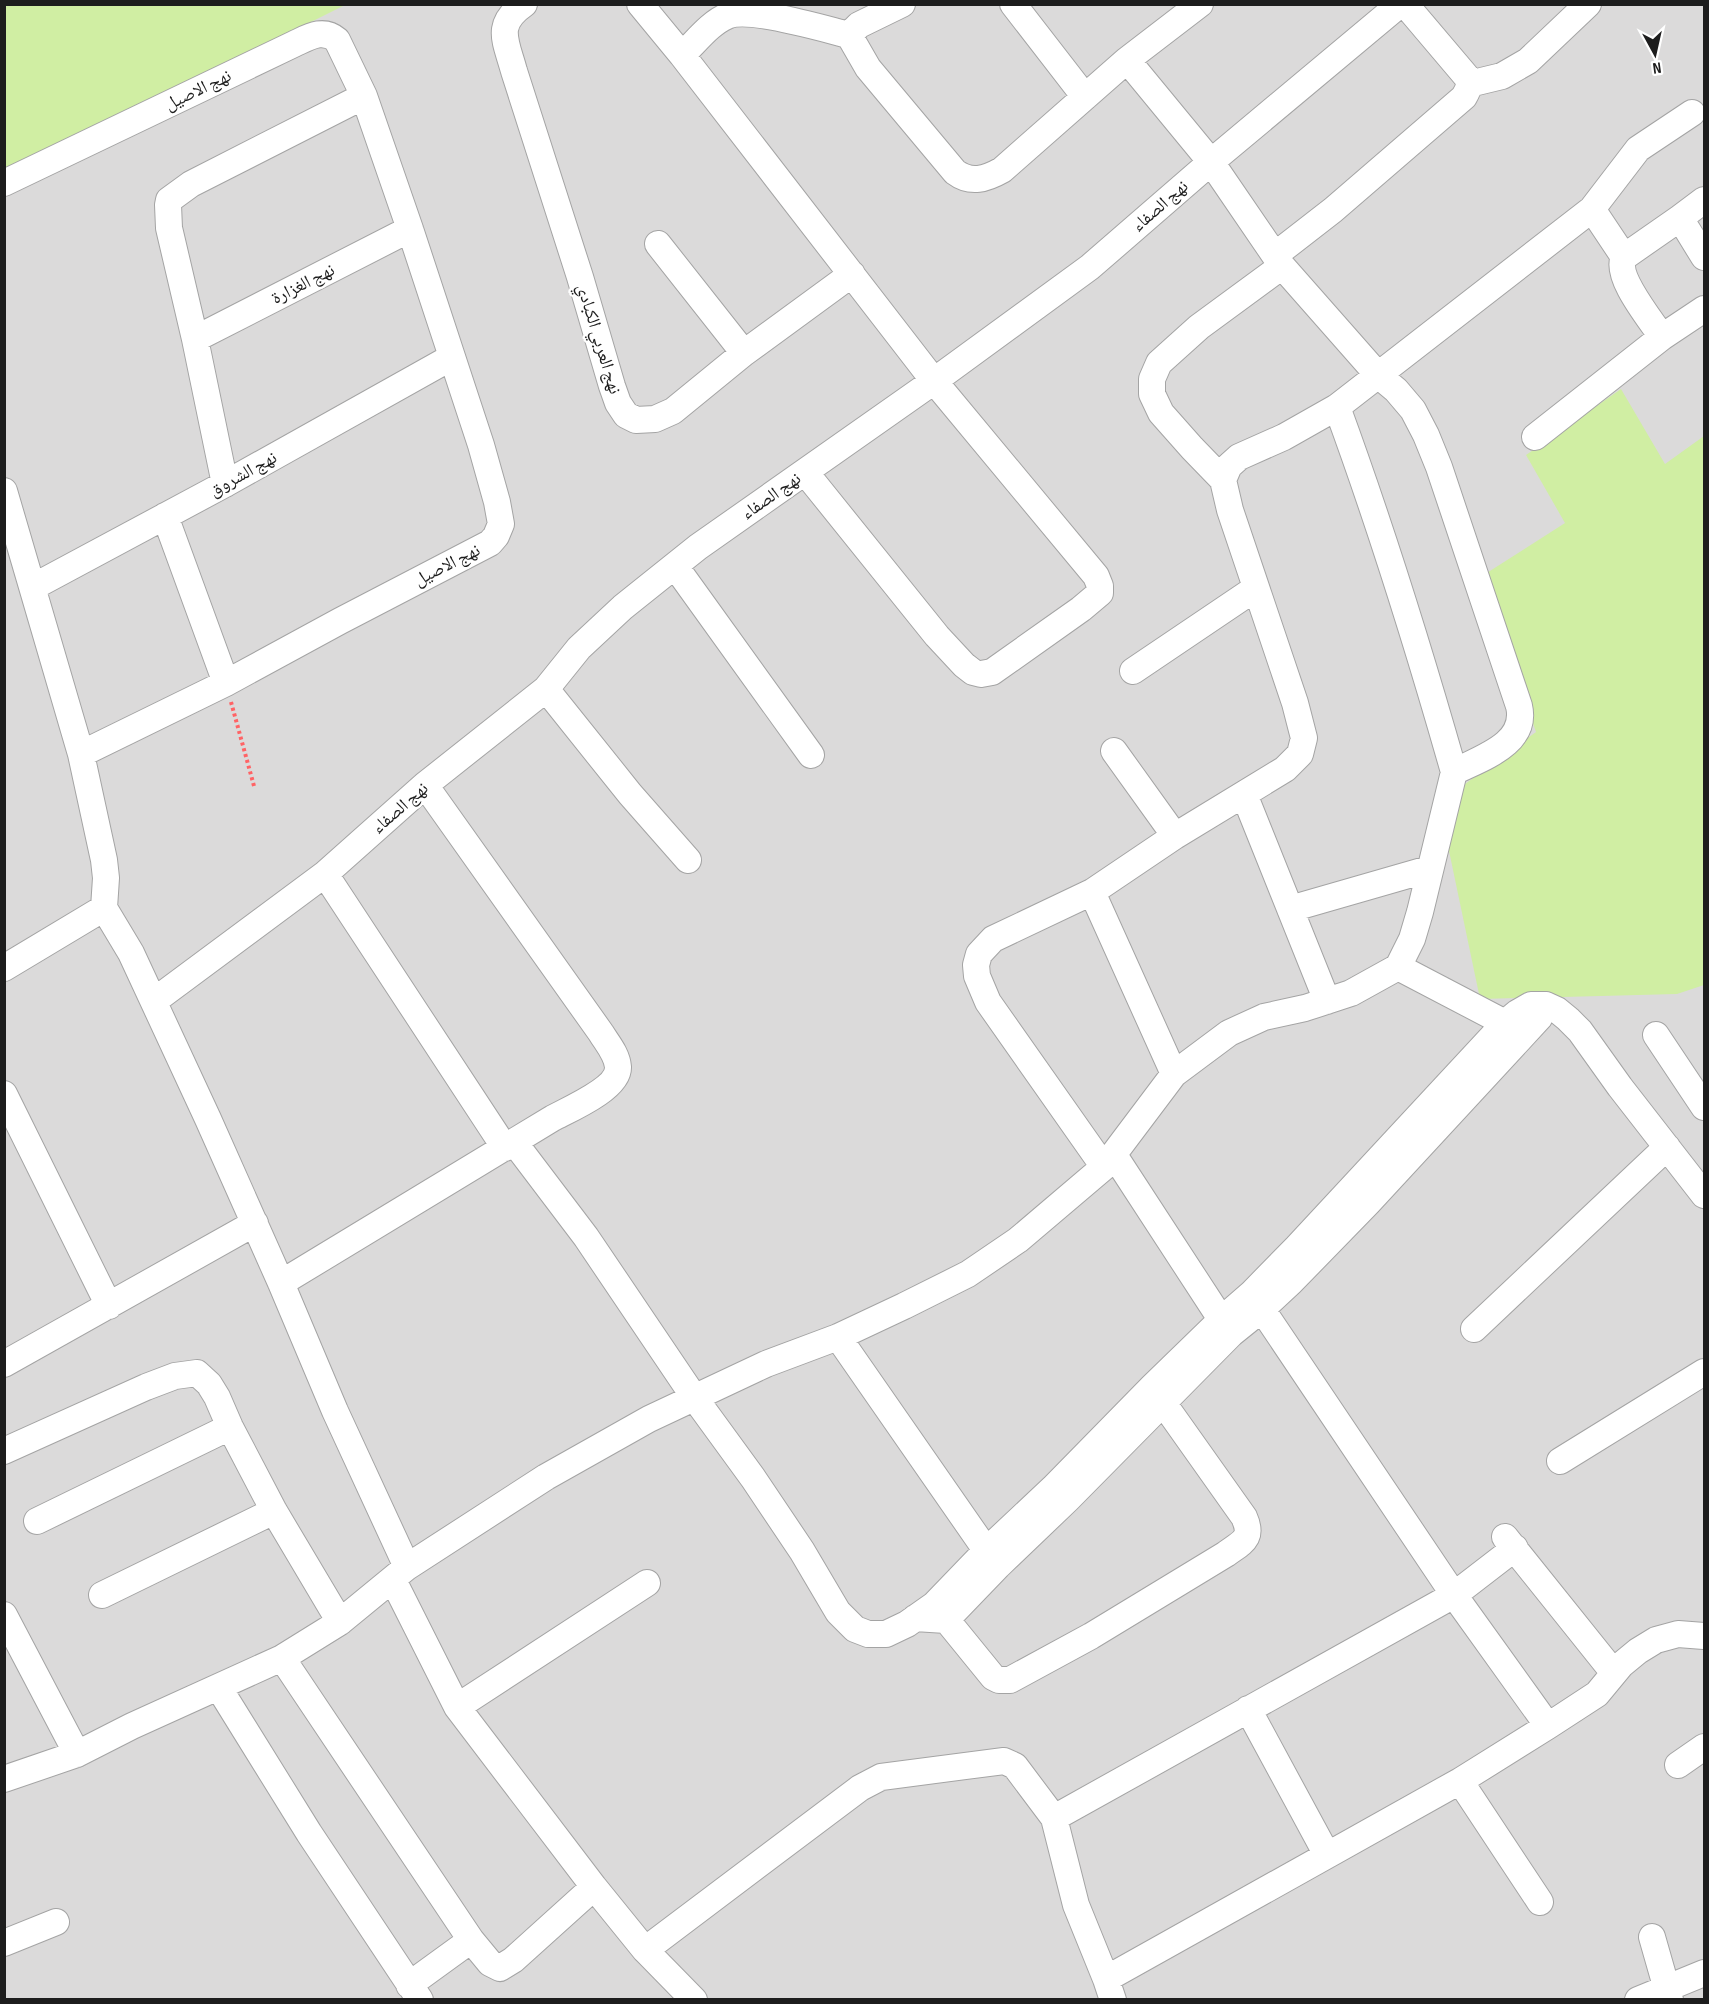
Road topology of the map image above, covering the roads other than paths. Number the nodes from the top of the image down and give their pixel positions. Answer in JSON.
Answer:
{"nodes":[{"id":1,"x":524,"y":4,"type":"edge"},
{"id":2,"x":640,"y":4,"type":"edge"},
{"id":3,"x":902,"y":4,"type":"edge"},
{"id":4,"x":1013,"y":4,"type":"edge"},
{"id":5,"x":1400,"y":4,"type":"edge"},
{"id":6,"x":1405,"y":4,"type":"edge"},
{"id":7,"x":1588,"y":4,"type":"edge"},
{"id":8,"x":1192,"y":7,"type":"edge"},
{"id":9,"x":849,"y":34,"type":"junction"},
{"id":10,"x":682,"y":55,"type":"junction"},
{"id":11,"x":1127,"y":60,"type":"junction"},
{"id":12,"x":1469,"y":84,"type":"junction"},
{"id":13,"x":364,"y":96,"type":"junction"},
{"id":14,"x":1085,"y":96,"type":"junction"},
{"id":15,"x":1692,"y":114,"type":"dead end"},
{"id":16,"x":1211,"y":162,"type":"junction"},
{"id":17,"x":4,"y":183,"type":"edge"},
{"id":18,"x":1704,"y":200,"type":"edge"},
{"id":19,"x":1592,"y":209,"type":"junction"},
{"id":20,"x":1680,"y":218,"type":"junction"},
{"id":21,"x":410,"y":229,"type":"junction"},
{"id":22,"x":658,"y":244,"type":"dead end"},
{"id":23,"x":1624,"y":257,"type":"junction"},
{"id":24,"x":1704,"y":257,"type":"edge"},
{"id":25,"x":1278,"y":261,"type":"junction"},
{"id":26,"x":852,"y":274,"type":"junction"},
{"id":27,"x":1704,"y":309,"type":"edge"},
{"id":28,"x":1662,"y":337,"type":"junction"},
{"id":29,"x":195,"y":339,"type":"junction"},
{"id":30,"x":744,"y":353,"type":"junction"},
{"id":31,"x":452,"y":357,"type":"junction"},
{"id":32,"x":1378,"y":375,"type":"junction"},
{"id":33,"x":934,"y":381,"type":"junction"},
{"id":34,"x":1337,"y":407,"type":"junction"},
{"id":35,"x":1534,"y":437,"type":"dead end"},
{"id":36,"x":805,"y":472,"type":"junction"},
{"id":37,"x":1223,"y":480,"type":"junction"},
{"id":38,"x":225,"y":484,"type":"junction"},
{"id":39,"x":4,"y":491,"type":"edge"},
{"id":40,"x":165,"y":516,"type":"junction"},
{"id":41,"x":675,"y":566,"type":"junction"},
{"id":42,"x":33,"y":587,"type":"junction"},
{"id":43,"x":1256,"y":588,"type":"junction"},
{"id":44,"x":1133,"y":671,"type":"dead end"},
{"id":45,"x":226,"y":683,"type":"junction"},
{"id":46,"x":546,"y":689,"type":"junction"},
{"id":47,"x":1114,"y":751,"type":"dead end"},
{"id":48,"x":81,"y":754,"type":"junction"},
{"id":49,"x":811,"y":755,"type":"dead end"},
{"id":50,"x":1454,"y":772,"type":"junction"},
{"id":51,"x":425,"y":785,"type":"junction"},
{"id":52,"x":1244,"y":794,"type":"junction"},
{"id":53,"x":1175,"y":836,"type":"junction"},
{"id":54,"x":688,"y":860,"type":"dead end"},
{"id":55,"x":1429,"y":869,"type":"junction"},
{"id":56,"x":325,"y":874,"type":"junction"},
{"id":57,"x":1092,"y":892,"type":"junction"},
{"id":58,"x":104,"y":908,"type":"junction"},
{"id":59,"x":1290,"y":909,"type":"junction"},
{"id":60,"x":1398,"y":967,"type":"junction"},
{"id":61,"x":4,"y":968,"type":"edge"},
{"id":62,"x":154,"y":1001,"type":"junction"},
{"id":63,"x":1327,"y":1001,"type":"junction"},
{"id":64,"x":1546,"y":1005,"type":"junction"},
{"id":65,"x":1505,"y":1023,"type":"junction"},
{"id":66,"x":1656,"y":1035,"type":"dead end"},
{"id":67,"x":1174,"y":1074,"type":"junction"},
{"id":68,"x":4,"y":1094,"type":"edge"},
{"id":69,"x":1704,"y":1107,"type":"edge"},
{"id":70,"x":509,"y":1145,"type":"junction"},
{"id":71,"x":1667,"y":1148,"type":"junction"},
{"id":72,"x":1109,"y":1161,"type":"junction"},
{"id":73,"x":1704,"y":1195,"type":"edge"},
{"id":74,"x":255,"y":1223,"type":"junction"},
{"id":75,"x":281,"y":1283,"type":"junction"},
{"id":76,"x":1257,"y":1301,"type":"junction"},
{"id":77,"x":109,"y":1306,"type":"junction"},
{"id":78,"x":1226,"y":1327,"type":"junction"},
{"id":79,"x":1474,"y":1329,"type":"dead end"},
{"id":80,"x":838,"y":1337,"type":"junction"},
{"id":81,"x":4,"y":1364,"type":"edge"},
{"id":82,"x":1704,"y":1372,"type":"edge"},
{"id":83,"x":1157,"y":1395,"type":"junction"},
{"id":84,"x":694,"y":1397,"type":"junction"},
{"id":85,"x":230,"y":1427,"type":"junction"},
{"id":86,"x":4,"y":1451,"type":"edge"},
{"id":87,"x":1560,"y":1461,"type":"dead end"},
{"id":88,"x":274,"y":1511,"type":"junction"},
{"id":89,"x":38,"y":1521,"type":"dead end"},
{"id":90,"x":992,"y":1558,"type":"junction"},
{"id":91,"x":400,"y":1573,"type":"junction"},
{"id":92,"x":647,"y":1583,"type":"dead end"},
{"id":93,"x":102,"y":1595,"type":"dead end"},
{"id":94,"x":1455,"y":1595,"type":"junction"},
{"id":95,"x":932,"y":1614,"type":"junction"},
{"id":96,"x":4,"y":1615,"type":"edge"},
{"id":97,"x":340,"y":1622,"type":"junction"},
{"id":98,"x":1704,"y":1635,"type":"edge"},
{"id":99,"x":282,"y":1658,"type":"junction"},
{"id":100,"x":1614,"y":1672,"type":"junction"},
{"id":101,"x":219,"y":1688,"type":"junction"},
{"id":102,"x":456,"y":1707,"type":"junction"},
{"id":103,"x":1248,"y":1709,"type":"junction"},
{"id":104,"x":1548,"y":1726,"type":"junction"},
{"id":105,"x":1704,"y":1747,"type":"edge"},
{"id":106,"x":78,"y":1754,"type":"junction"},
{"id":107,"x":1678,"y":1765,"type":"dead end"},
{"id":108,"x":4,"y":1779,"type":"edge"},
{"id":109,"x":1460,"y":1780,"type":"junction"},
{"id":110,"x":1053,"y":1818,"type":"junction"},
{"id":111,"x":1327,"y":1855,"type":"junction"},
{"id":112,"x":594,"y":1887,"type":"junction"},
{"id":113,"x":1540,"y":1902,"type":"dead end"},
{"id":114,"x":56,"y":1922,"type":"dead end"},
{"id":115,"x":1652,"y":1937,"type":"dead end"},
{"id":116,"x":471,"y":1940,"type":"junction"},
{"id":117,"x":4,"y":1943,"type":"edge"},
{"id":118,"x":645,"y":1950,"type":"junction"},
{"id":119,"x":1704,"y":1973,"type":"edge"},
{"id":120,"x":1109,"y":1989,"type":"edge"},
{"id":121,"x":414,"y":1992,"type":"edge"},
{"id":122,"x":1668,"y":1994,"type":"edge"},
{"id":123,"x":694,"y":2000,"type":"edge"},
{"id":124,"x":1638,"y":2000,"type":"edge"}],
"edges":[{"from":1,"to":30,"type":"street","name":"نهج العربي الكبادي"},
{"from":2,"to":10,"type":"street"},
{"from":3,"to":9,"type":"street"},
{"from":4,"to":14,"type":"street"},
{"from":5,"to":16,"type":"street","name":"نهج الصفاء"},
{"from":6,"to":12,"type":"street"},
{"from":7,"to":12,"type":"street"},
{"from":8,"to":11,"type":"street"},
{"from":9,"to":10,"type":"street"},
{"from":9,"to":14,"type":"street"},
{"from":10,"to":26,"type":"street"},
{"from":11,"to":14,"type":"street"},
{"from":11,"to":16,"type":"street"},
{"from":12,"to":25,"type":"street"},
{"from":13,"to":17,"type":"street","name":"نهج الاصيل"},
{"from":13,"to":21,"type":"street","name":"نهج الاصيل"},
{"from":13,"to":29,"type":"street"},
{"from":15,"to":19,"type":"street"},
{"from":16,"to":25,"type":"street"},
{"from":16,"to":33,"type":"street","name":"نهج الصفاء"},
{"from":18,"to":20,"type":"street"},
{"from":19,"to":23,"type":"street"},
{"from":19,"to":32,"type":"street"},
{"from":20,"to":23,"type":"street"},
{"from":20,"to":24,"type":"street"},
{"from":21,"to":29,"type":"street","name":"نهج الغزارة"},
{"from":21,"to":31,"type":"street","name":"نهج الاصيل"},
{"from":22,"to":30,"type":"street"},
{"from":23,"to":28,"type":"street"},
{"from":25,"to":32,"type":"street"},
{"from":25,"to":37,"type":"street"},
{"from":26,"to":30,"type":"street","name":"نهج العربي الكبادي"},
{"from":26,"to":33,"type":"street"},
{"from":27,"to":28,"type":"street"},
{"from":28,"to":35,"type":"street"},
{"from":29,"to":38,"type":"street"},
{"from":31,"to":38,"type":"street","name":"نهج الشروق"},
{"from":31,"to":45,"type":"street","name":"نهج الاصيل"},
{"from":32,"to":34,"type":"street"},
{"from":32,"to":50,"type":"street"},
{"from":33,"to":36,"type":"street","name":"نهج الصفاء"},
{"from":33,"to":36,"type":"street"},
{"from":34,"to":37,"type":"street"},
{"from":34,"to":50,"type":"street"},
{"from":36,"to":41,"type":"street","name":"نهج الصفاء"},
{"from":37,"to":43,"type":"street"},
{"from":38,"to":40,"type":"street","name":"نهج الشروق"},
{"from":39,"to":42,"type":"street"},
{"from":40,"to":42,"type":"street","name":"نهج الشروق"},
{"from":40,"to":45,"type":"street"},
{"from":41,"to":46,"type":"street","name":"نهج الصفاء"},
{"from":41,"to":49,"type":"street"},
{"from":42,"to":48,"type":"street"},
{"from":43,"to":44,"type":"street"},
{"from":43,"to":52,"type":"street"},
{"from":45,"to":48,"type":"street","name":"نهج الاصيل"},
{"from":46,"to":51,"type":"street","name":"نهج الصفاء"},
{"from":46,"to":54,"type":"street"},
{"from":47,"to":53,"type":"street"},
{"from":48,"to":58,"type":"street"},
{"from":50,"to":55,"type":"street"},
{"from":51,"to":56,"type":"street","name":"نهج الصفاء"},
{"from":51,"to":70,"type":"street"},
{"from":52,"to":53,"type":"street"},
{"from":52,"to":59,"type":"street"},
{"from":53,"to":57,"type":"street"},
{"from":55,"to":59,"type":"street"},
{"from":55,"to":60,"type":"street"},
{"from":56,"to":62,"type":"street","name":"نهج الصفاء"},
{"from":56,"to":70,"type":"street"},
{"from":57,"to":67,"type":"street"},
{"from":57,"to":72,"type":"street"},
{"from":58,"to":61,"type":"street"},
{"from":58,"to":62,"type":"street"},
{"from":59,"to":63,"type":"street"},
{"from":60,"to":63,"type":"street"},
{"from":60,"to":65,"type":"street"},
{"from":62,"to":74,"type":"street"},
{"from":63,"to":67,"type":"street"},
{"from":64,"to":65,"type":"street"},
{"from":64,"to":71,"type":"street"},
{"from":64,"to":76,"type":"street"},
{"from":65,"to":76,"type":"street"},
{"from":66,"to":69,"type":"street"},
{"from":67,"to":72,"type":"street"},
{"from":68,"to":77,"type":"street"},
{"from":70,"to":75,"type":"street"},
{"from":70,"to":84,"type":"street"},
{"from":71,"to":73,"type":"street"},
{"from":71,"to":79,"type":"street"},
{"from":72,"to":78,"type":"street"},
{"from":72,"to":80,"type":"street"},
{"from":74,"to":75,"type":"street"},
{"from":74,"to":77,"type":"street"},
{"from":75,"to":91,"type":"street"},
{"from":76,"to":78,"type":"street"},
{"from":76,"to":94,"type":"street"},
{"from":77,"to":81,"type":"street"},
{"from":78,"to":83,"type":"street"},
{"from":80,"to":84,"type":"street"},
{"from":80,"to":90,"type":"street"},
{"from":82,"to":87,"type":"street"},
{"from":83,"to":90,"type":"street"},
{"from":83,"to":95,"type":"street"},
{"from":84,"to":91,"type":"street"},
{"from":84,"to":95,"type":"street"},
{"from":85,"to":86,"type":"street"},
{"from":85,"to":88,"type":"street"},
{"from":85,"to":89,"type":"street"},
{"from":88,"to":93,"type":"street"},
{"from":88,"to":97,"type":"street"},
{"from":90,"to":95,"type":"street"},
{"from":91,"to":97,"type":"street"},
{"from":91,"to":102,"type":"street"},
{"from":92,"to":102,"type":"street"},
{"from":94,"to":100,"type":"street"},
{"from":94,"to":103,"type":"street"},
{"from":94,"to":104,"type":"street"},
{"from":96,"to":106,"type":"street"},
{"from":97,"to":99,"type":"street"},
{"from":98,"to":100,"type":"street"},
{"from":99,"to":101,"type":"street"},
{"from":99,"to":116,"type":"street"},
{"from":100,"to":104,"type":"street"},
{"from":101,"to":106,"type":"street"},
{"from":101,"to":121,"type":"street"},
{"from":102,"to":112,"type":"street"},
{"from":103,"to":110,"type":"street"},
{"from":103,"to":111,"type":"street"},
{"from":104,"to":109,"type":"street"},
{"from":105,"to":107,"type":"street"},
{"from":106,"to":108,"type":"street"},
{"from":109,"to":111,"type":"street"},
{"from":109,"to":113,"type":"street"},
{"from":110,"to":118,"type":"street"},
{"from":110,"to":120,"type":"street"},
{"from":111,"to":120,"type":"street"},
{"from":112,"to":116,"type":"street"},
{"from":112,"to":118,"type":"street"},
{"from":114,"to":117,"type":"street"},
{"from":115,"to":122,"type":"street"},
{"from":116,"to":121,"type":"street"},
{"from":118,"to":123,"type":"street"},
{"from":119,"to":122,"type":"street"},
{"from":122,"to":124,"type":"street"}]}
